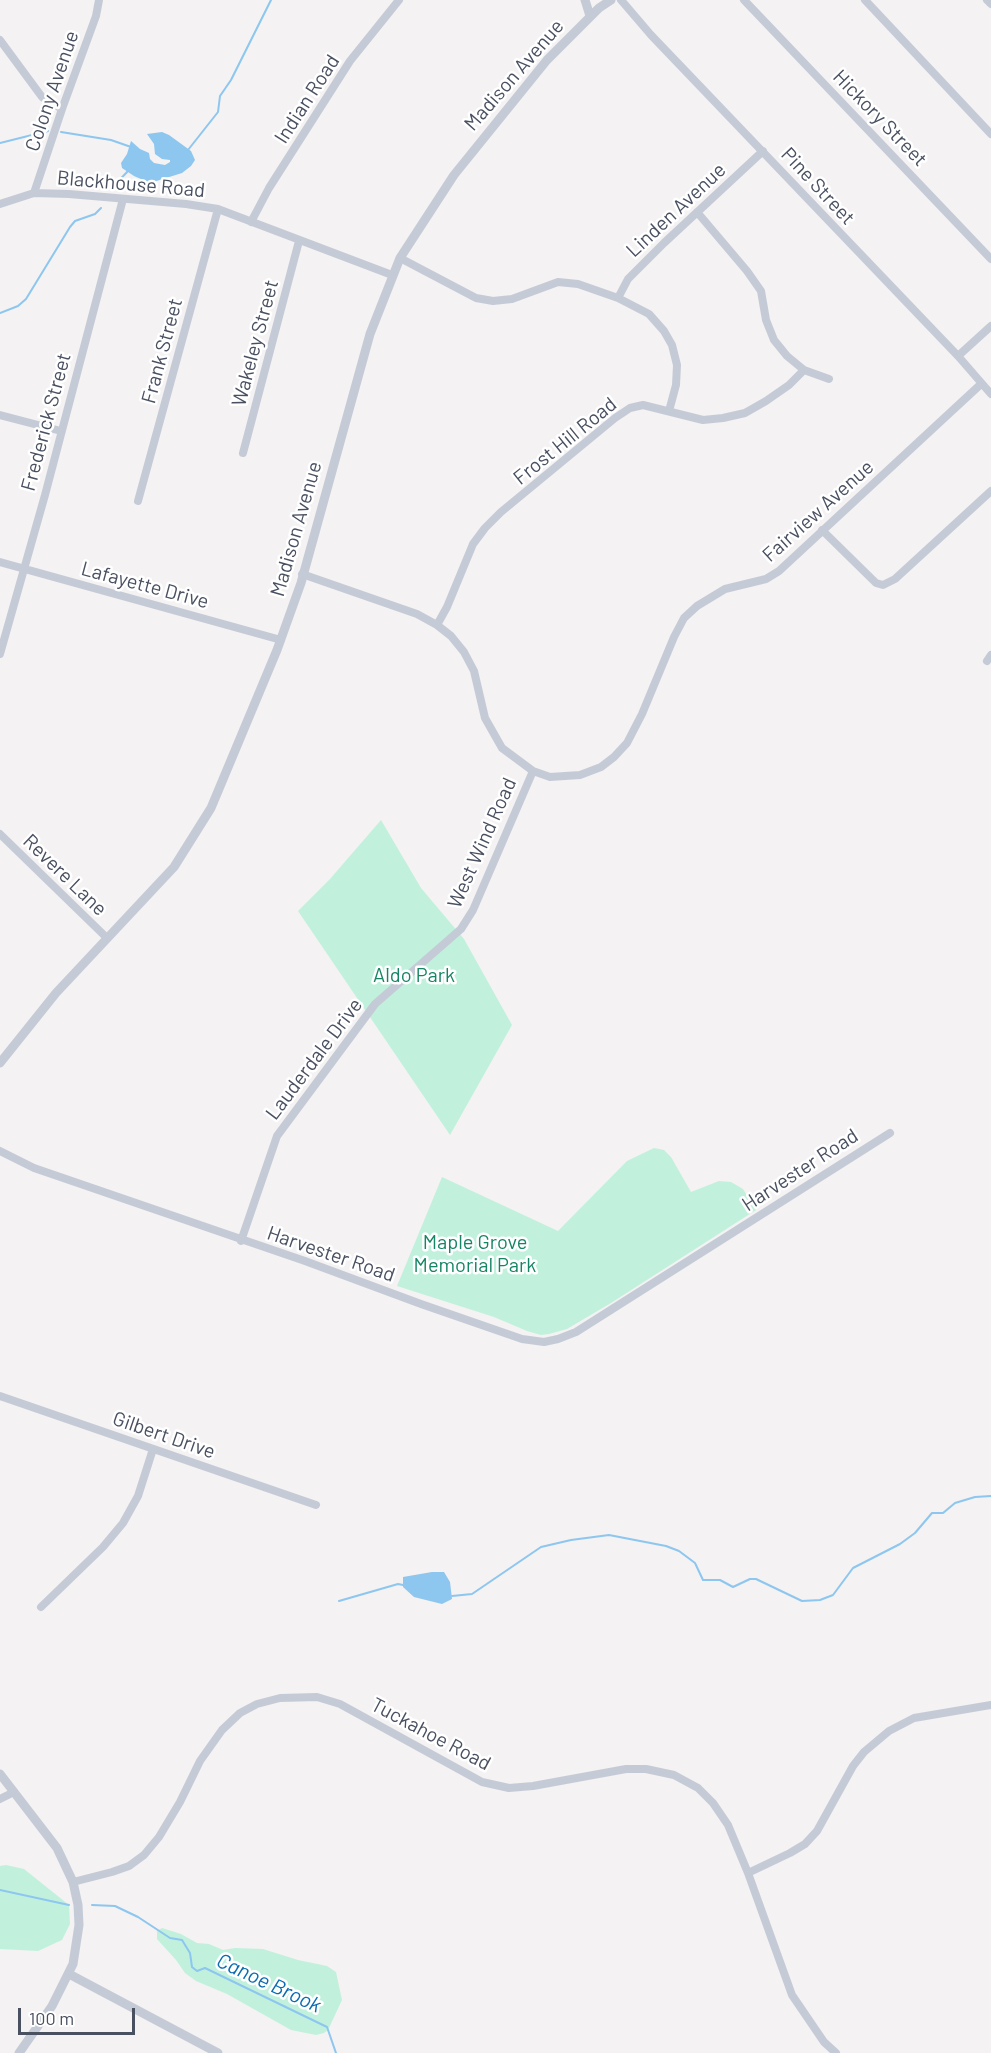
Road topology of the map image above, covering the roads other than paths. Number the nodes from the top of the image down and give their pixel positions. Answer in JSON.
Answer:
{"nodes":[{"id":1,"x":99,"y":0,"type":"edge"},
{"id":2,"x":399,"y":0,"type":"edge"},
{"id":3,"x":585,"y":0,"type":"edge"},
{"id":4,"x":621,"y":0,"type":"edge"},
{"id":5,"x":744,"y":0,"type":"edge"},
{"id":6,"x":865,"y":0,"type":"edge"},
{"id":7,"x":987,"y":0,"type":"edge"},
{"id":8,"x":607,"y":1,"type":"edge"},
{"id":9,"x":991,"y":4,"type":"edge"},
{"id":10,"x":590,"y":16,"type":"junction"},
{"id":11,"x":0,"y":40,"type":"edge"},
{"id":12,"x":62,"y":109,"type":"junction"},
{"id":13,"x":991,"y":134,"type":"edge"},
{"id":14,"x":763,"y":151,"type":"junction"},
{"id":15,"x":34,"y":193,"type":"junction"},
{"id":16,"x":123,"y":198,"type":"junction"},
{"id":17,"x":0,"y":204,"type":"edge"},
{"id":18,"x":218,"y":209,"type":"junction"},
{"id":19,"x":697,"y":212,"type":"junction"},
{"id":20,"x":251,"y":222,"type":"junction"},
{"id":21,"x":299,"y":241,"type":"junction"},
{"id":22,"x":400,"y":258,"type":"junction"},
{"id":23,"x":991,"y":259,"type":"edge"},
{"id":24,"x":392,"y":275,"type":"junction"},
{"id":25,"x":618,"y":298,"type":"junction"},
{"id":26,"x":991,"y":326,"type":"edge"},
{"id":27,"x":958,"y":356,"type":"junction"},
{"id":28,"x":804,"y":370,"type":"junction"},
{"id":29,"x":829,"y":379,"type":"dead end"},
{"id":30,"x":981,"y":384,"type":"junction"},
{"id":31,"x":991,"y":394,"type":"edge"},
{"id":32,"x":669,"y":411,"type":"junction"},
{"id":33,"x":0,"y":415,"type":"edge"},
{"id":34,"x":61,"y":431,"type":"junction"},
{"id":35,"x":243,"y":453,"type":"dead end"},
{"id":36,"x":991,"y":491,"type":"edge"},
{"id":37,"x":138,"y":501,"type":"dead end"},
{"id":38,"x":822,"y":530,"type":"junction"},
{"id":39,"x":0,"y":562,"type":"edge"},
{"id":40,"x":23,"y":569,"type":"junction"},
{"id":41,"x":302,"y":574,"type":"junction"},
{"id":42,"x":437,"y":625,"type":"junction"},
{"id":43,"x":281,"y":640,"type":"junction"},
{"id":44,"x":0,"y":654,"type":"edge"},
{"id":45,"x":533,"y":771,"type":"junction"},
{"id":46,"x":0,"y":834,"type":"edge"},
{"id":47,"x":461,"y":929,"type":"joint"},
{"id":48,"x":107,"y":939,"type":"junction"},
{"id":49,"x":0,"y":1063,"type":"edge"},
{"id":50,"x":890,"y":1133,"type":"dead end"},
{"id":51,"x":0,"y":1151,"type":"edge"},
{"id":52,"x":242,"y":1240,"type":"junction"},
{"id":53,"x":0,"y":1396,"type":"edge"},
{"id":54,"x":153,"y":1449,"type":"junction"},
{"id":55,"x":316,"y":1505,"type":"dead end"},
{"id":56,"x":41,"y":1607,"type":"dead end"},
{"id":57,"x":991,"y":1705,"type":"edge"},
{"id":58,"x":0,"y":1774,"type":"edge"},
{"id":59,"x":14,"y":1792,"type":"junction"},
{"id":60,"x":0,"y":1799,"type":"edge"},
{"id":61,"x":748,"y":1873,"type":"junction"},
{"id":62,"x":73,"y":1882,"type":"junction"},
{"id":63,"x":69,"y":1974,"type":"junction"},
{"id":64,"x":19,"y":2053,"type":"edge"},
{"id":65,"x":218,"y":2053,"type":"edge"},
{"id":66,"x":836,"y":2053,"type":"edge"}],
"edges":[{"from":1,"to":12,"type":"street","name":"Colony Avenue"},
{"from":2,"to":20,"type":"street","name":"Indian Road"},
{"from":3,"to":10,"type":"street"},
{"from":4,"to":14,"type":"street","name":"Pine Street"},
{"from":5,"to":23,"type":"street","name":"Hickory Street"},
{"from":6,"to":13,"type":"street"},
{"from":7,"to":9,"type":"street"},
{"from":8,"to":10,"type":"street","name":"Madison Avenue"},
{"from":10,"to":22,"type":"street","name":"Madison Avenue"},
{"from":11,"to":12,"type":"street"},
{"from":12,"to":15,"type":"street","name":"Colony Avenue"},
{"from":14,"to":19,"type":"street","name":"Linden Avenue"},
{"from":14,"to":27,"type":"street","name":"Pine Street"},
{"from":15,"to":16,"type":"street","name":"Blackhouse Road"},
{"from":15,"to":17,"type":"street","name":"Blackhouse Road"},
{"from":16,"to":18,"type":"street","name":"Blackhouse Road"},
{"from":16,"to":34,"type":"street","name":"Frederick Street"},
{"from":18,"to":20,"type":"street","name":"Blackhouse Road"},
{"from":18,"to":37,"type":"street","name":"Frank Street"},
{"from":19,"to":25,"type":"street","name":"Linden Avenue"},
{"from":19,"to":28,"type":"street"},
{"from":20,"to":21,"type":"street","name":"Blackhouse Road"},
{"from":21,"to":24,"type":"street","name":"Blackhouse Road"},
{"from":21,"to":35,"type":"street","name":"Wakeley Street"},
{"from":22,"to":24,"type":"street","name":"Madison Avenue"},
{"from":22,"to":25,"type":"street"},
{"from":24,"to":41,"type":"street","name":"Madison Avenue"},
{"from":25,"to":32,"type":"street"},
{"from":26,"to":27,"type":"street"},
{"from":27,"to":30,"type":"street","name":"Pine Street"},
{"from":28,"to":29,"type":"street"},
{"from":28,"to":32,"type":"street","name":"Frost Hill Road"},
{"from":30,"to":31,"type":"street","name":"Pine Street"},
{"from":30,"to":38,"type":"street","name":"Fairview Avenue"},
{"from":32,"to":42,"type":"street","name":"Frost Hill Road"},
{"from":33,"to":34,"type":"street"},
{"from":34,"to":40,"type":"street","name":"Frederick Street"},
{"from":36,"to":38,"type":"street"},
{"from":38,"to":45,"type":"street","name":"Fairview Avenue"},
{"from":39,"to":40,"type":"street","name":"Lafayette Drive"},
{"from":40,"to":43,"type":"street","name":"Lafayette Drive"},
{"from":40,"to":44,"type":"street","name":"Frederick Street"},
{"from":41,"to":42,"type":"street","name":"Fairview Avenue"},
{"from":41,"to":43,"type":"street","name":"Madison Avenue"},
{"from":42,"to":45,"type":"street","name":"Fairview Avenue"},
{"from":43,"to":48,"type":"street","name":"Madison Avenue"},
{"from":45,"to":47,"type":"street","name":"West Wind Road"},
{"from":46,"to":48,"type":"street","name":"Revere Lane"},
{"from":47,"to":52,"type":"street","name":"Lauderdale Drive"},
{"from":48,"to":49,"type":"street","name":"Madison Avenue"},
{"from":50,"to":52,"type":"street","name":"Harvester Road"},
{"from":51,"to":52,"type":"street","name":"Harvester Road"},
{"from":53,"to":54,"type":"street","name":"Gilbert Drive"},
{"from":54,"to":55,"type":"street","name":"Gilbert Drive"},
{"from":54,"to":56,"type":"street"},
{"from":57,"to":61,"type":"street"},
{"from":58,"to":59,"type":"street"},
{"from":59,"to":60,"type":"street"},
{"from":59,"to":62,"type":"street"},
{"from":61,"to":62,"type":"street","name":"Tuckahoe Road"},
{"from":61,"to":66,"type":"street","name":"Tuckahoe Road"},
{"from":62,"to":63,"type":"street"},
{"from":63,"to":64,"type":"street"},
{"from":63,"to":65,"type":"street"}]}
